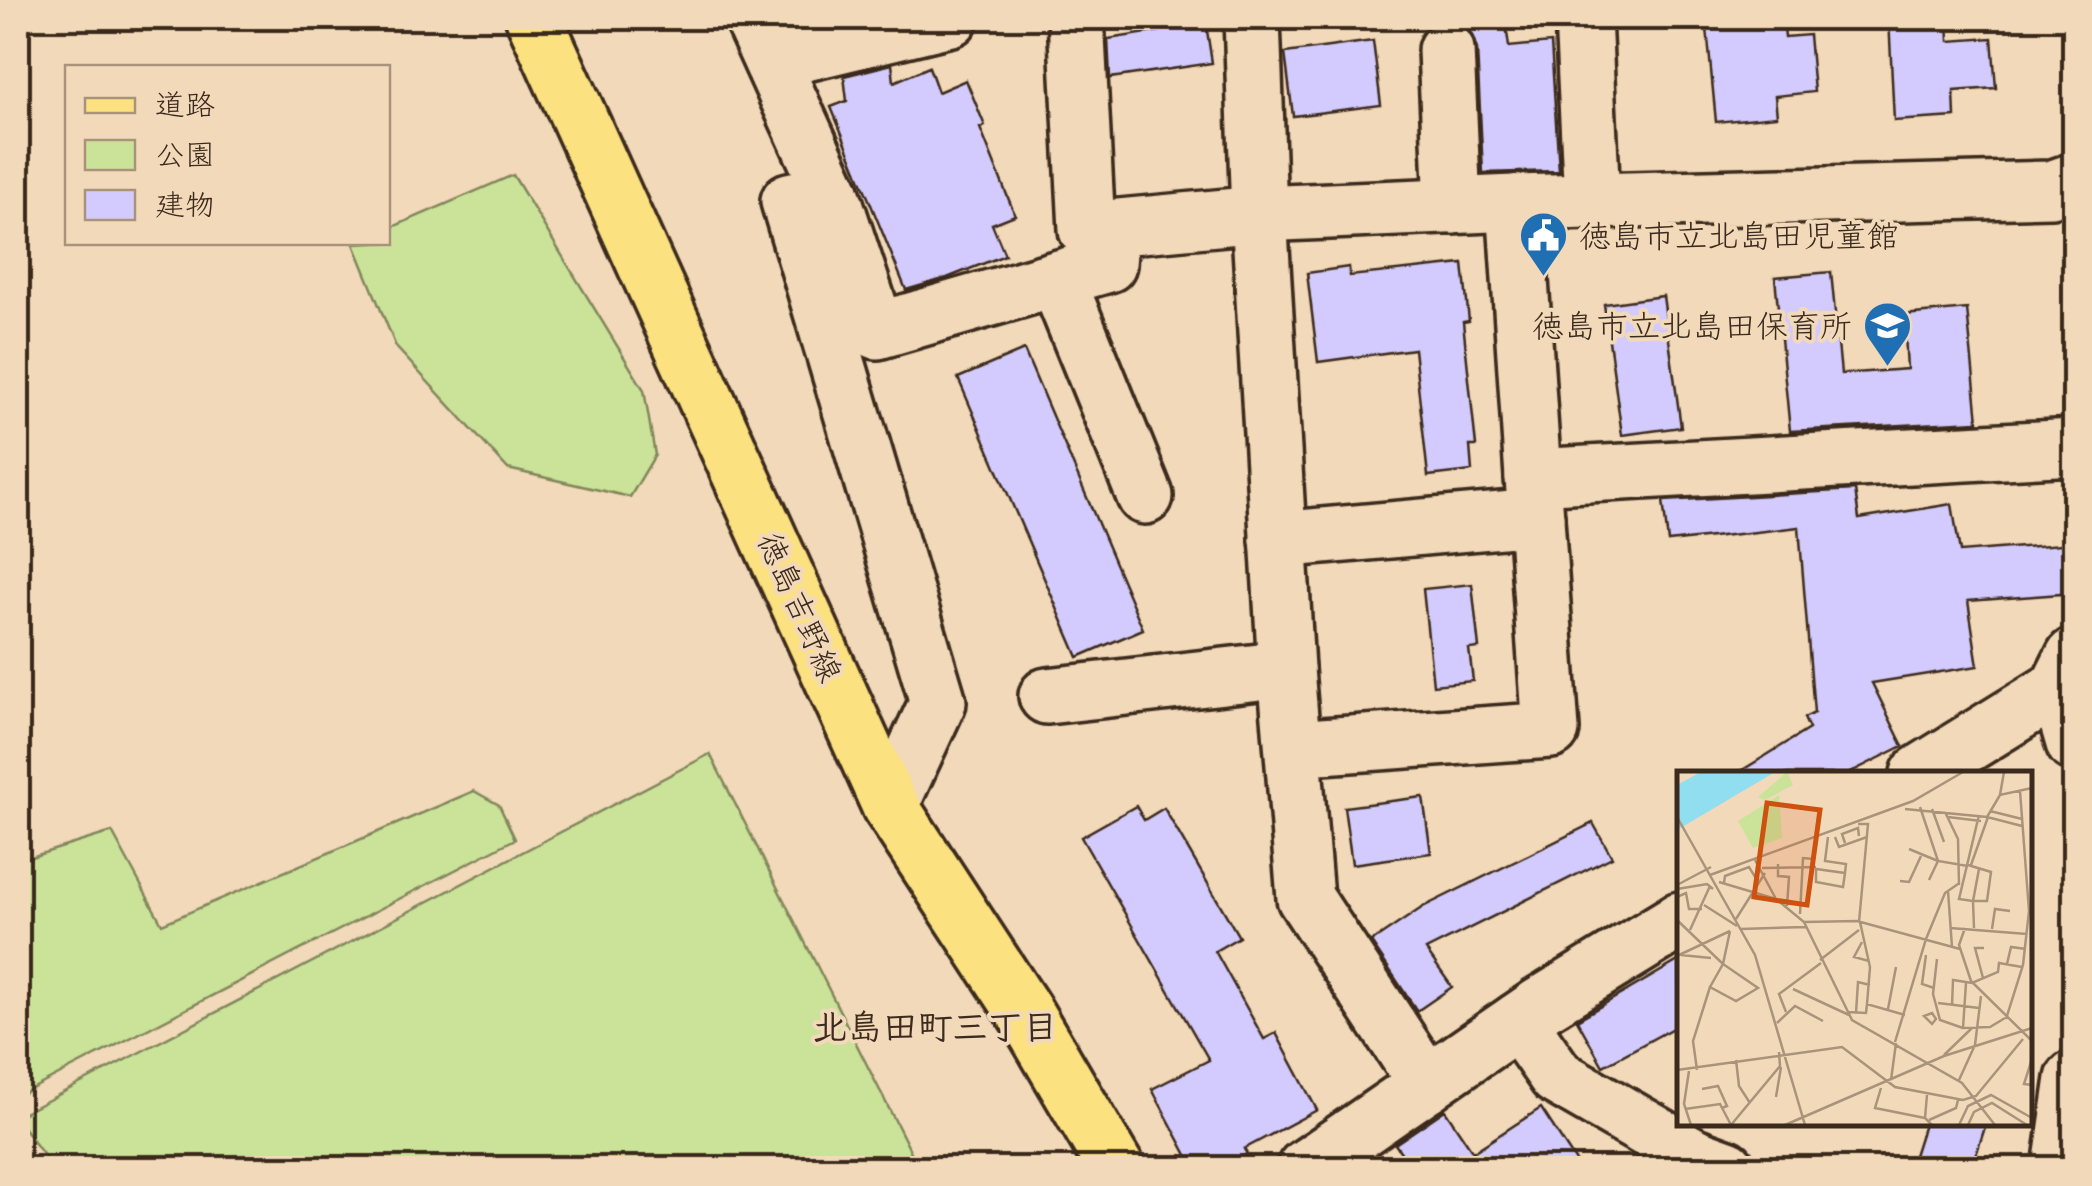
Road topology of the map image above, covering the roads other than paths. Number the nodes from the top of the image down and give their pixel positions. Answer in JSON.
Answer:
{"nodes":[{"id":1,"x":534,"y":18,"type":"edge"},
{"id":2,"x":950,"y":18,"type":"edge"},
{"id":3,"x":1076,"y":18,"type":"edge"},
{"id":4,"x":1252,"y":18,"type":"edge"},
{"id":5,"x":1583,"y":18,"type":"edge"},
{"id":6,"x":762,"y":39,"type":"edge"},
{"id":7,"x":1446,"y":50,"type":"dead end"},
{"id":8,"x":2074,"y":181,"type":"edge"},
{"id":9,"x":831,"y":192,"type":"junction"},
{"id":10,"x":1592,"y":200,"type":"junction"},
{"id":11,"x":1515,"y":203,"type":"junction"},
{"id":12,"x":1453,"y":206,"type":"junction"},
{"id":13,"x":1259,"y":214,"type":"junction"},
{"id":14,"x":1112,"y":228,"type":"junction"},
{"id":15,"x":1057,"y":279,"type":"junction"},
{"id":16,"x":2074,"y":447,"type":"edge"},
{"id":17,"x":1145,"y":496,"type":"dead end"},
{"id":18,"x":1535,"y":497,"type":"junction"},
{"id":19,"x":1278,"y":540,"type":"junction"},
{"id":20,"x":1286,"y":669,"type":"junction"},
{"id":21,"x":2066,"y":672,"type":"edge"},
{"id":22,"x":1046,"y":696,"type":"dead end"},
{"id":23,"x":2074,"y":744,"type":"edge"},
{"id":24,"x":1292,"y":748,"type":"junction"},
{"id":25,"x":1922,"y":771,"type":"edge"},
{"id":26,"x":890,"y":806,"type":"junction"},
{"id":27,"x":1677,"y":922,"type":"edge"},
{"id":28,"x":1518,"y":1021,"type":"junction"},
{"id":29,"x":2074,"y":1078,"type":"edge"},
{"id":30,"x":1427,"y":1084,"type":"junction"},
{"id":31,"x":1700,"y":1164,"type":"edge"},
{"id":32,"x":1116,"y":1168,"type":"edge"},
{"id":33,"x":1305,"y":1168,"type":"edge"},
{"id":34,"x":2062,"y":1168,"type":"edge"}],
"edges":[{"from":1,"to":26,"type":"main road","name":"徳島吉野線"},
{"from":2,"to":6,"type":"street"},
{"from":3,"to":14,"type":"street"},
{"from":4,"to":13,"type":"street"},
{"from":5,"to":10,"type":"street"},
{"from":6,"to":9,"type":"street"},
{"from":7,"to":12,"type":"street"},
{"from":8,"to":10,"type":"street"},
{"from":9,"to":15,"type":"street"},
{"from":9,"to":26,"type":"street"},
{"from":10,"to":11,"type":"street"},
{"from":11,"to":12,"type":"street"},
{"from":11,"to":18,"type":"street"},
{"from":12,"to":13,"type":"street"},
{"from":13,"to":14,"type":"street"},
{"from":13,"to":19,"type":"street"},
{"from":14,"to":15,"type":"street"},
{"from":15,"to":17,"type":"street"},
{"from":16,"to":18,"type":"street"},
{"from":18,"to":19,"type":"street"},
{"from":18,"to":24,"type":"street"},
{"from":19,"to":20,"type":"street"},
{"from":20,"to":22,"type":"street"},
{"from":20,"to":24,"type":"street"},
{"from":21,"to":23,"type":"street"},
{"from":21,"to":25,"type":"street"},
{"from":24,"to":30,"type":"street"},
{"from":26,"to":32,"type":"main road","name":"徳島吉野線"},
{"from":27,"to":28,"type":"street"},
{"from":28,"to":30,"type":"street"},
{"from":28,"to":31,"type":"street"},
{"from":29,"to":34,"type":"street"},
{"from":30,"to":33,"type":"street"}]}
